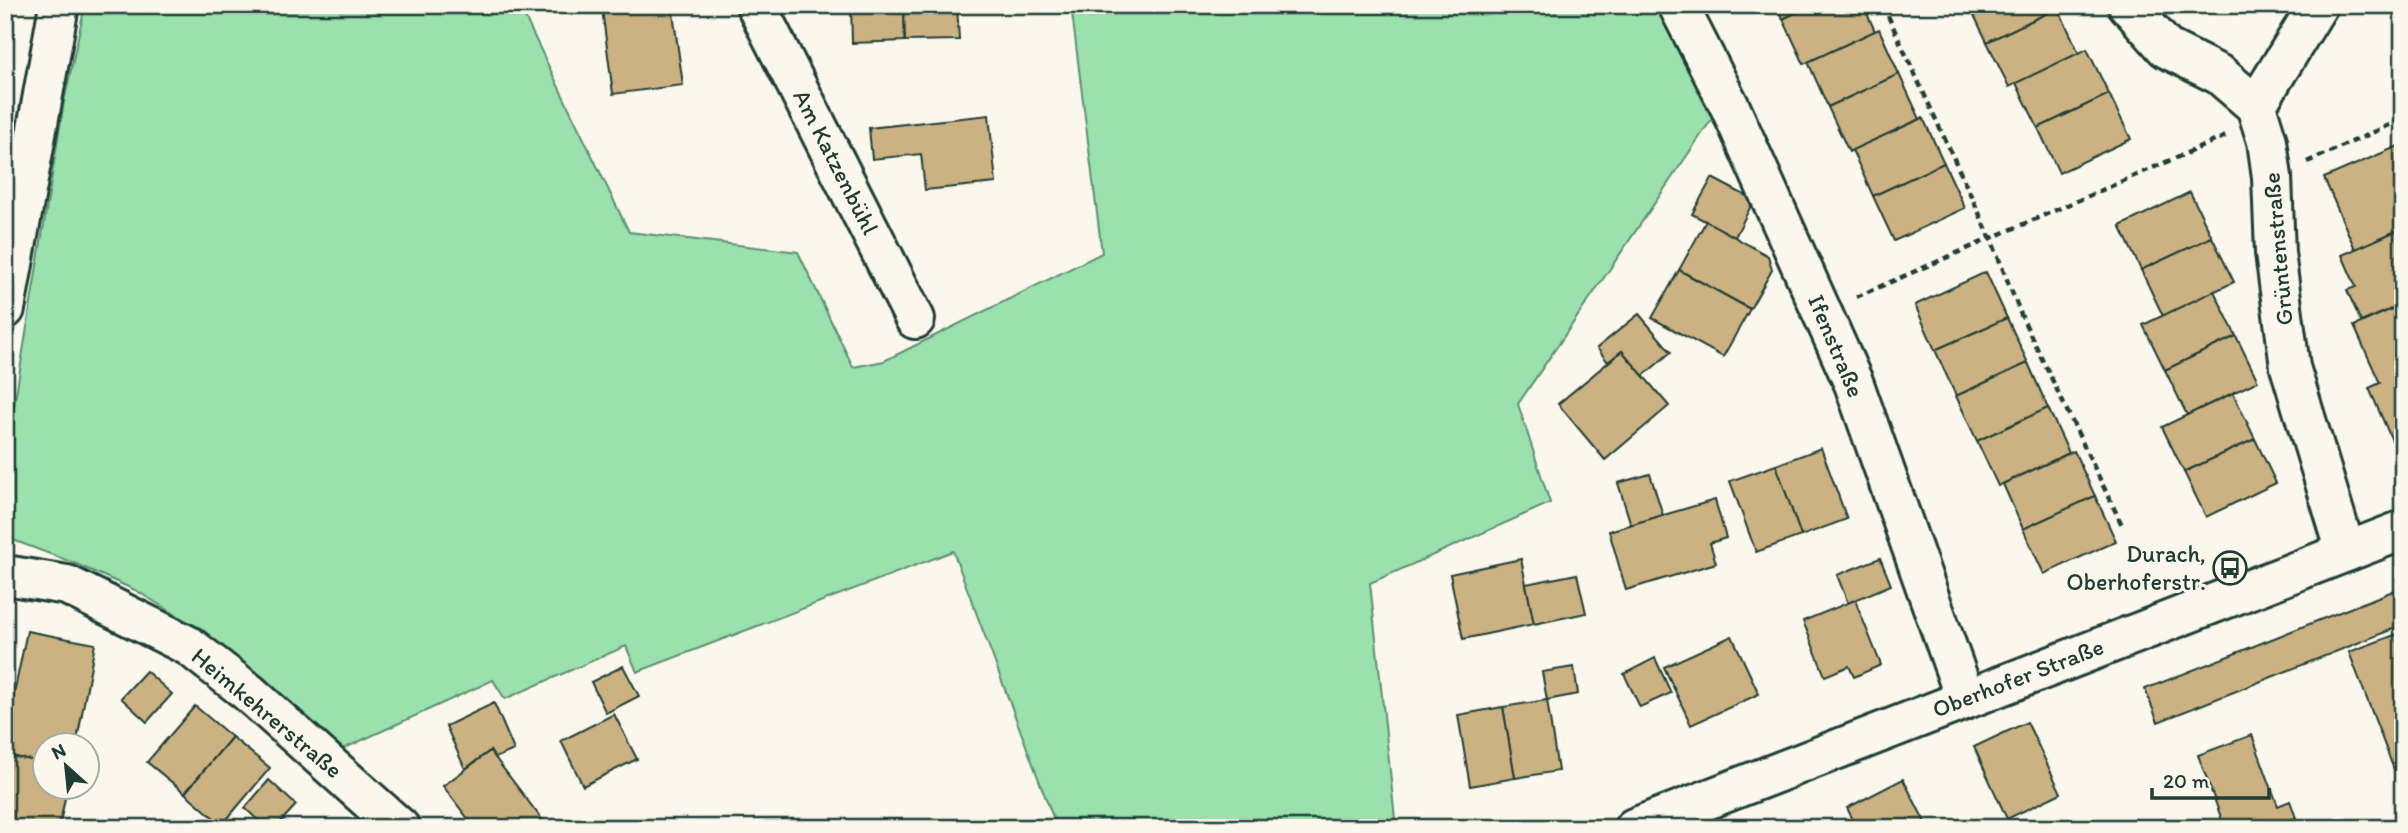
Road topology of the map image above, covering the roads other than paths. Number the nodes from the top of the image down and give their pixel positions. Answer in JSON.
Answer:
{"nodes":[{"id":1,"x":59,"y":5,"type":"edge"},
{"id":2,"x":755,"y":5,"type":"edge"},
{"id":3,"x":1678,"y":5,"type":"edge"},
{"id":4,"x":2128,"y":5,"type":"edge"},
{"id":5,"x":2318,"y":5,"type":"edge"},
{"id":6,"x":2259,"y":114,"type":"junction"},
{"id":7,"x":5,"y":309,"type":"edge"},
{"id":8,"x":915,"y":319,"type":"dead end"},
{"id":9,"x":2403,"y":530,"type":"edge"},
{"id":10,"x":2346,"y":552,"type":"junction"},
{"id":11,"x":5,"y":575,"type":"edge"},
{"id":12,"x":1965,"y":698,"type":"junction"},
{"id":13,"x":400,"y":828,"type":"edge"},
{"id":14,"x":1634,"y":828,"type":"edge"}],
"edges":[{"from":1,"to":7,"type":"street"},
{"from":2,"to":8,"type":"street","name":"Am Katzenbühl"},
{"from":3,"to":12,"type":"street","name":"Ifenstraße"},
{"from":4,"to":6,"type":"street"},
{"from":5,"to":6,"type":"street"},
{"from":6,"to":10,"type":"street","name":"Grüntenstraße"},
{"from":9,"to":10,"type":"street","name":"Oberhofer Straße"},
{"from":10,"to":12,"type":"street","name":"Oberhofer Straße"},
{"from":11,"to":13,"type":"street","name":"Heimkehrerstraße"},
{"from":12,"to":14,"type":"street","name":"Oberhofer Straße"}]}
